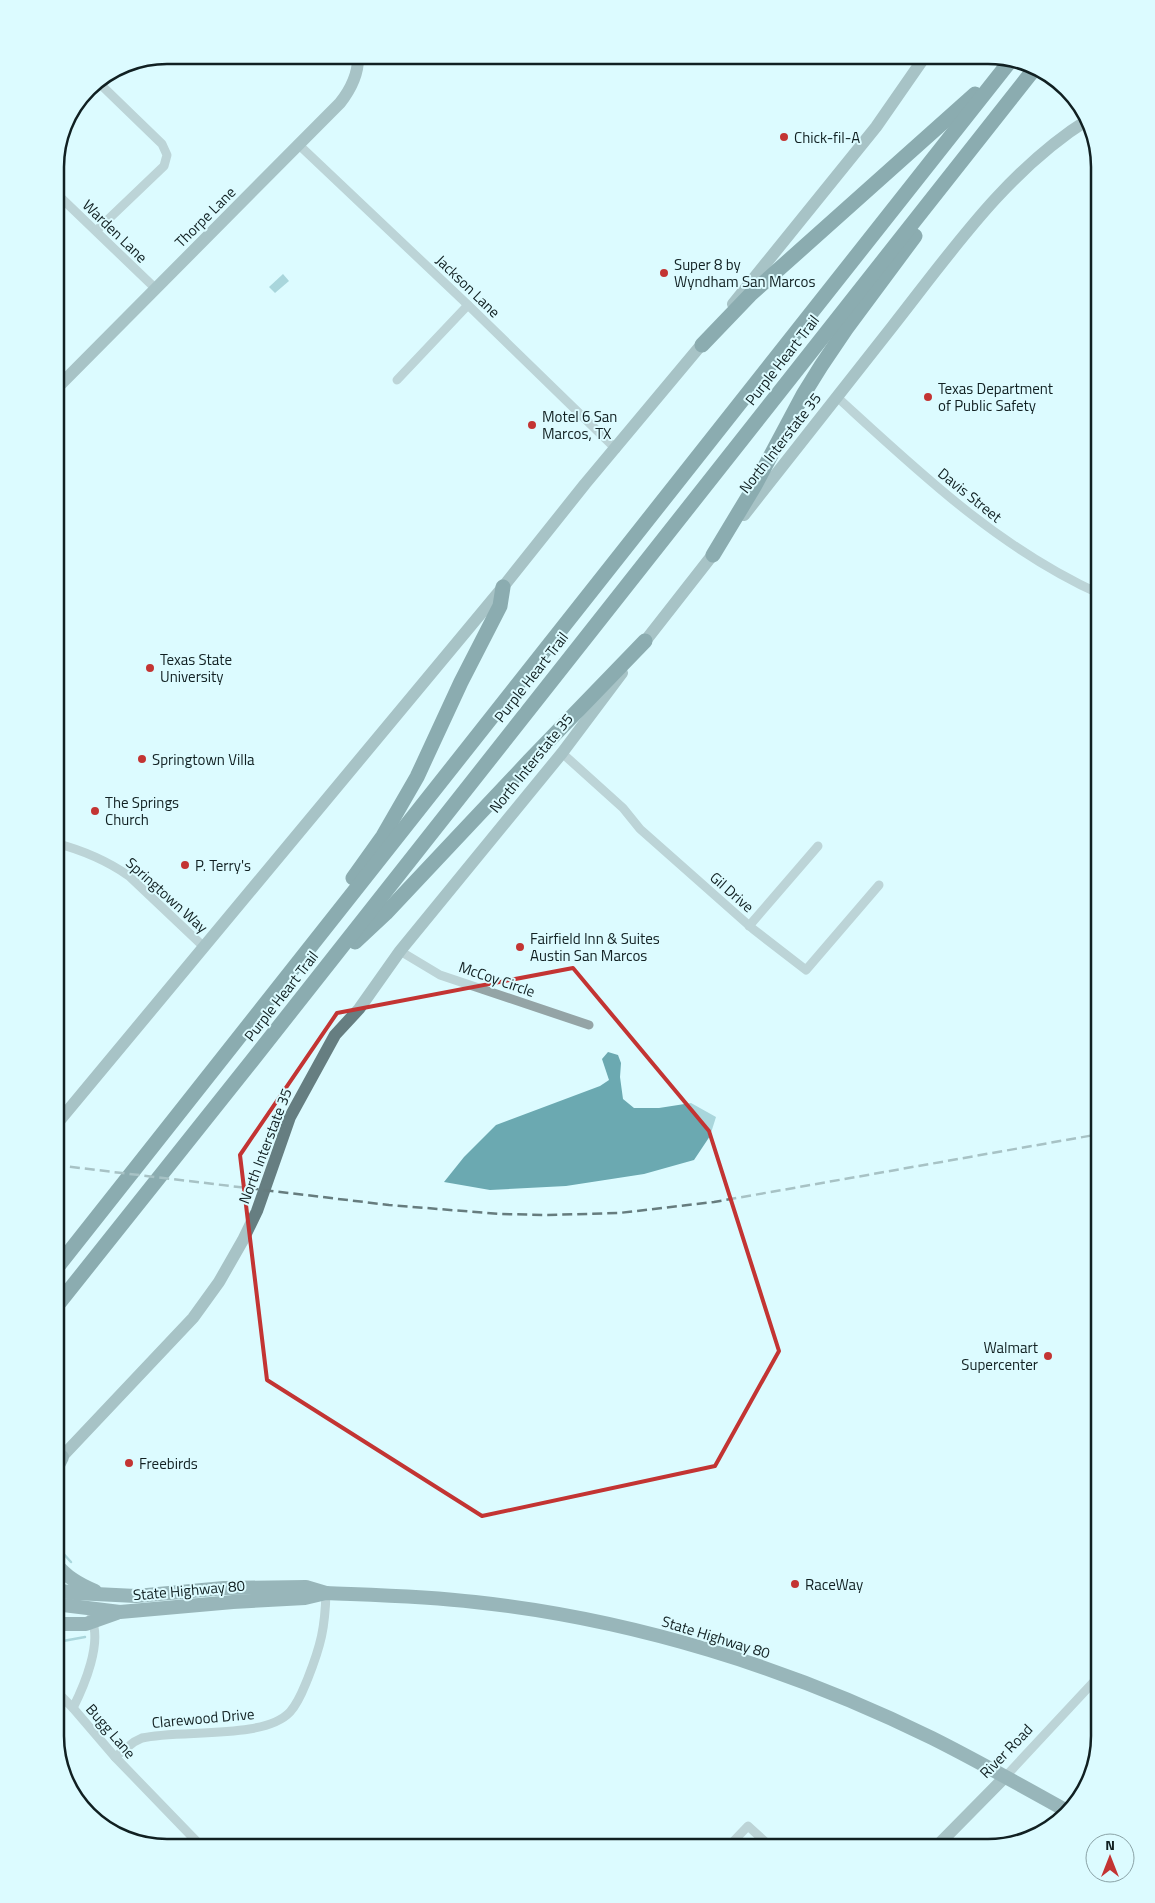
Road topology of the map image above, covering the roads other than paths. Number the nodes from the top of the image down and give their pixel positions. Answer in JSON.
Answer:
{"nodes":[{"id":1,"x":357,"y":64,"type":"edge"},
{"id":2,"x":920,"y":64,"type":"edge"},
{"id":3,"x":1004,"y":65,"type":"edge"},
{"id":4,"x":1006,"y":66,"type":"edge"},
{"id":5,"x":1032,"y":73,"type":"edge"},
{"id":6,"x":1032,"y":73,"type":"edge"},
{"id":7,"x":102,"y":86,"type":"edge"},
{"id":8,"x":1082,"y":124,"type":"edge"},
{"id":9,"x":299,"y":146,"type":"junction"},
{"id":10,"x":64,"y":201,"type":"edge"},
{"id":11,"x":96,"y":231,"type":"junction"},
{"id":12,"x":156,"y":289,"type":"junction"},
{"id":13,"x":468,"y":305,"type":"junction"},
{"id":14,"x":702,"y":344,"type":"junction"},
{"id":15,"x":397,"y":380,"type":"dead end"},
{"id":16,"x":64,"y":381,"type":"edge"},
{"id":17,"x":837,"y":396,"type":"junction"},
{"id":18,"x":616,"y":449,"type":"junction"},
{"id":19,"x":713,"y":555,"type":"junction"},
{"id":20,"x":503,"y":588,"type":"junction"},
{"id":21,"x":1091,"y":590,"type":"edge"},
{"id":22,"x":645,"y":641,"type":"junction"},
{"id":23,"x":562,"y":754,"type":"junction"},
{"id":24,"x":64,"y":846,"type":"edge"},
{"id":25,"x":818,"y":846,"type":"dead end"},
{"id":26,"x":879,"y":885,"type":"dead end"},
{"id":27,"x":750,"y":926,"type":"junction"},
{"id":28,"x":204,"y":947,"type":"junction"},
{"id":29,"x":400,"y":950,"type":"junction"},
{"id":30,"x":314,"y":981,"type":"junction"},
{"id":31,"x":256,"y":1017,"type":"junction"},
{"id":32,"x":588,"y":1025,"type":"dead end"},
{"id":33,"x":64,"y":1115,"type":"edge"},
{"id":34,"x":64,"y":1259,"type":"edge"},
{"id":35,"x":64,"y":1297,"type":"edge"},
{"id":36,"x":64,"y":1454,"type":"edge"},
{"id":37,"x":64,"y":1574,"type":"edge"},
{"id":38,"x":224,"y":1588,"type":"junction"},
{"id":39,"x":64,"y":1591,"type":"edge"},
{"id":40,"x":326,"y":1593,"type":"junction"},
{"id":41,"x":108,"y":1595,"type":"junction"},
{"id":42,"x":64,"y":1605,"type":"edge"},
{"id":43,"x":88,"y":1608,"type":"junction"},
{"id":44,"x":64,"y":1611,"type":"edge"},
{"id":45,"x":120,"y":1612,"type":"junction"},
{"id":46,"x":93,"y":1622,"type":"junction"},
{"id":47,"x":64,"y":1624,"type":"edge"},
{"id":48,"x":1091,"y":1685,"type":"edge"},
{"id":49,"x":64,"y":1700,"type":"edge"},
{"id":50,"x":72,"y":1708,"type":"junction"},
{"id":51,"x":115,"y":1757,"type":"junction"},
{"id":52,"x":1005,"y":1777,"type":"junction"},
{"id":53,"x":1062,"y":1808,"type":"edge"},
{"id":54,"x":193,"y":1839,"type":"edge"},
{"id":55,"x":736,"y":1839,"type":"edge"},
{"id":56,"x":762,"y":1839,"type":"edge"},
{"id":57,"x":944,"y":1839,"type":"edge"}],
"edges":[{"from":1,"to":9,"type":"main road","name":"Thorpe Lane"},
{"from":2,"to":14,"type":"main road"},
{"from":3,"to":14,"type":"highway"},
{"from":4,"to":31,"type":"highway","name":"Purple Heart Trail"},
{"from":5,"to":19,"type":"highway"},
{"from":6,"to":30,"type":"highway","name":"Purple Heart Trail"},
{"from":7,"to":11,"type":"street"},
{"from":8,"to":17,"type":"main road","name":"North Interstate 35"},
{"from":9,"to":12,"type":"main road","name":"Thorpe Lane"},
{"from":9,"to":13,"type":"street","name":"Jackson Lane"},
{"from":10,"to":11,"type":"street","name":"Warden Lane"},
{"from":11,"to":12,"type":"street","name":"Warden Lane"},
{"from":12,"to":16,"type":"main road","name":"Thorpe Lane"},
{"from":13,"to":15,"type":"street"},
{"from":13,"to":18,"type":"street","name":"Jackson Lane"},
{"from":14,"to":18,"type":"main road"},
{"from":17,"to":19,"type":"main road","name":"North Interstate 35"},
{"from":17,"to":21,"type":"street","name":"Davis Street"},
{"from":18,"to":20,"type":"main road"},
{"from":19,"to":22,"type":"main road","name":"North Interstate 35"},
{"from":20,"to":28,"type":"main road"},
{"from":20,"to":31,"type":"highway"},
{"from":22,"to":23,"type":"main road","name":"North Interstate 35"},
{"from":22,"to":30,"type":"highway"},
{"from":23,"to":27,"type":"street","name":"Gil Drive"},
{"from":23,"to":29,"type":"main road","name":"North Interstate 35"},
{"from":24,"to":28,"type":"street","name":"Springtown Way"},
{"from":25,"to":27,"type":"street"},
{"from":26,"to":27,"type":"street","name":"Gil Drive"},
{"from":28,"to":33,"type":"main road"},
{"from":29,"to":32,"type":"street","name":"McCoy Circle"},
{"from":29,"to":36,"type":"main road","name":"North Interstate 35"},
{"from":30,"to":35,"type":"highway","name":"Purple Heart Trail"},
{"from":31,"to":34,"type":"highway","name":"Purple Heart Trail"},
{"from":37,"to":41,"type":"main road"},
{"from":38,"to":40,"type":"main road","name":"State Highway 80"},
{"from":38,"to":41,"type":"main road","name":"State Highway 80"},
{"from":38,"to":43,"type":"main road"},
{"from":39,"to":41,"type":"main road","name":"State Highway 80"},
{"from":40,"to":45,"type":"main road","name":"State Highway 80"},
{"from":40,"to":51,"type":"street","name":"Clarewood Drive"},
{"from":40,"to":52,"type":"main road","name":"State Highway 80"},
{"from":42,"to":43,"type":"main road","name":"State Highway 80"},
{"from":43,"to":44,"type":"main road"},
{"from":43,"to":45,"type":"main road","name":"State Highway 80"},
{"from":43,"to":46,"type":"street","name":"Bugg Lane"},
{"from":45,"to":46,"type":"main road"},
{"from":46,"to":47,"type":"main road"},
{"from":46,"to":50,"type":"street","name":"Bugg Lane"},
{"from":48,"to":52,"type":"street","name":"River Road"},
{"from":49,"to":50,"type":"street"},
{"from":50,"to":51,"type":"street","name":"Bugg Lane"},
{"from":51,"to":54,"type":"street","name":"Bugg Lane"},
{"from":52,"to":53,"type":"main road","name":"State Highway 80"},
{"from":52,"to":57,"type":"main road","name":"River Road"},
{"from":55,"to":56,"type":"street"}]}
